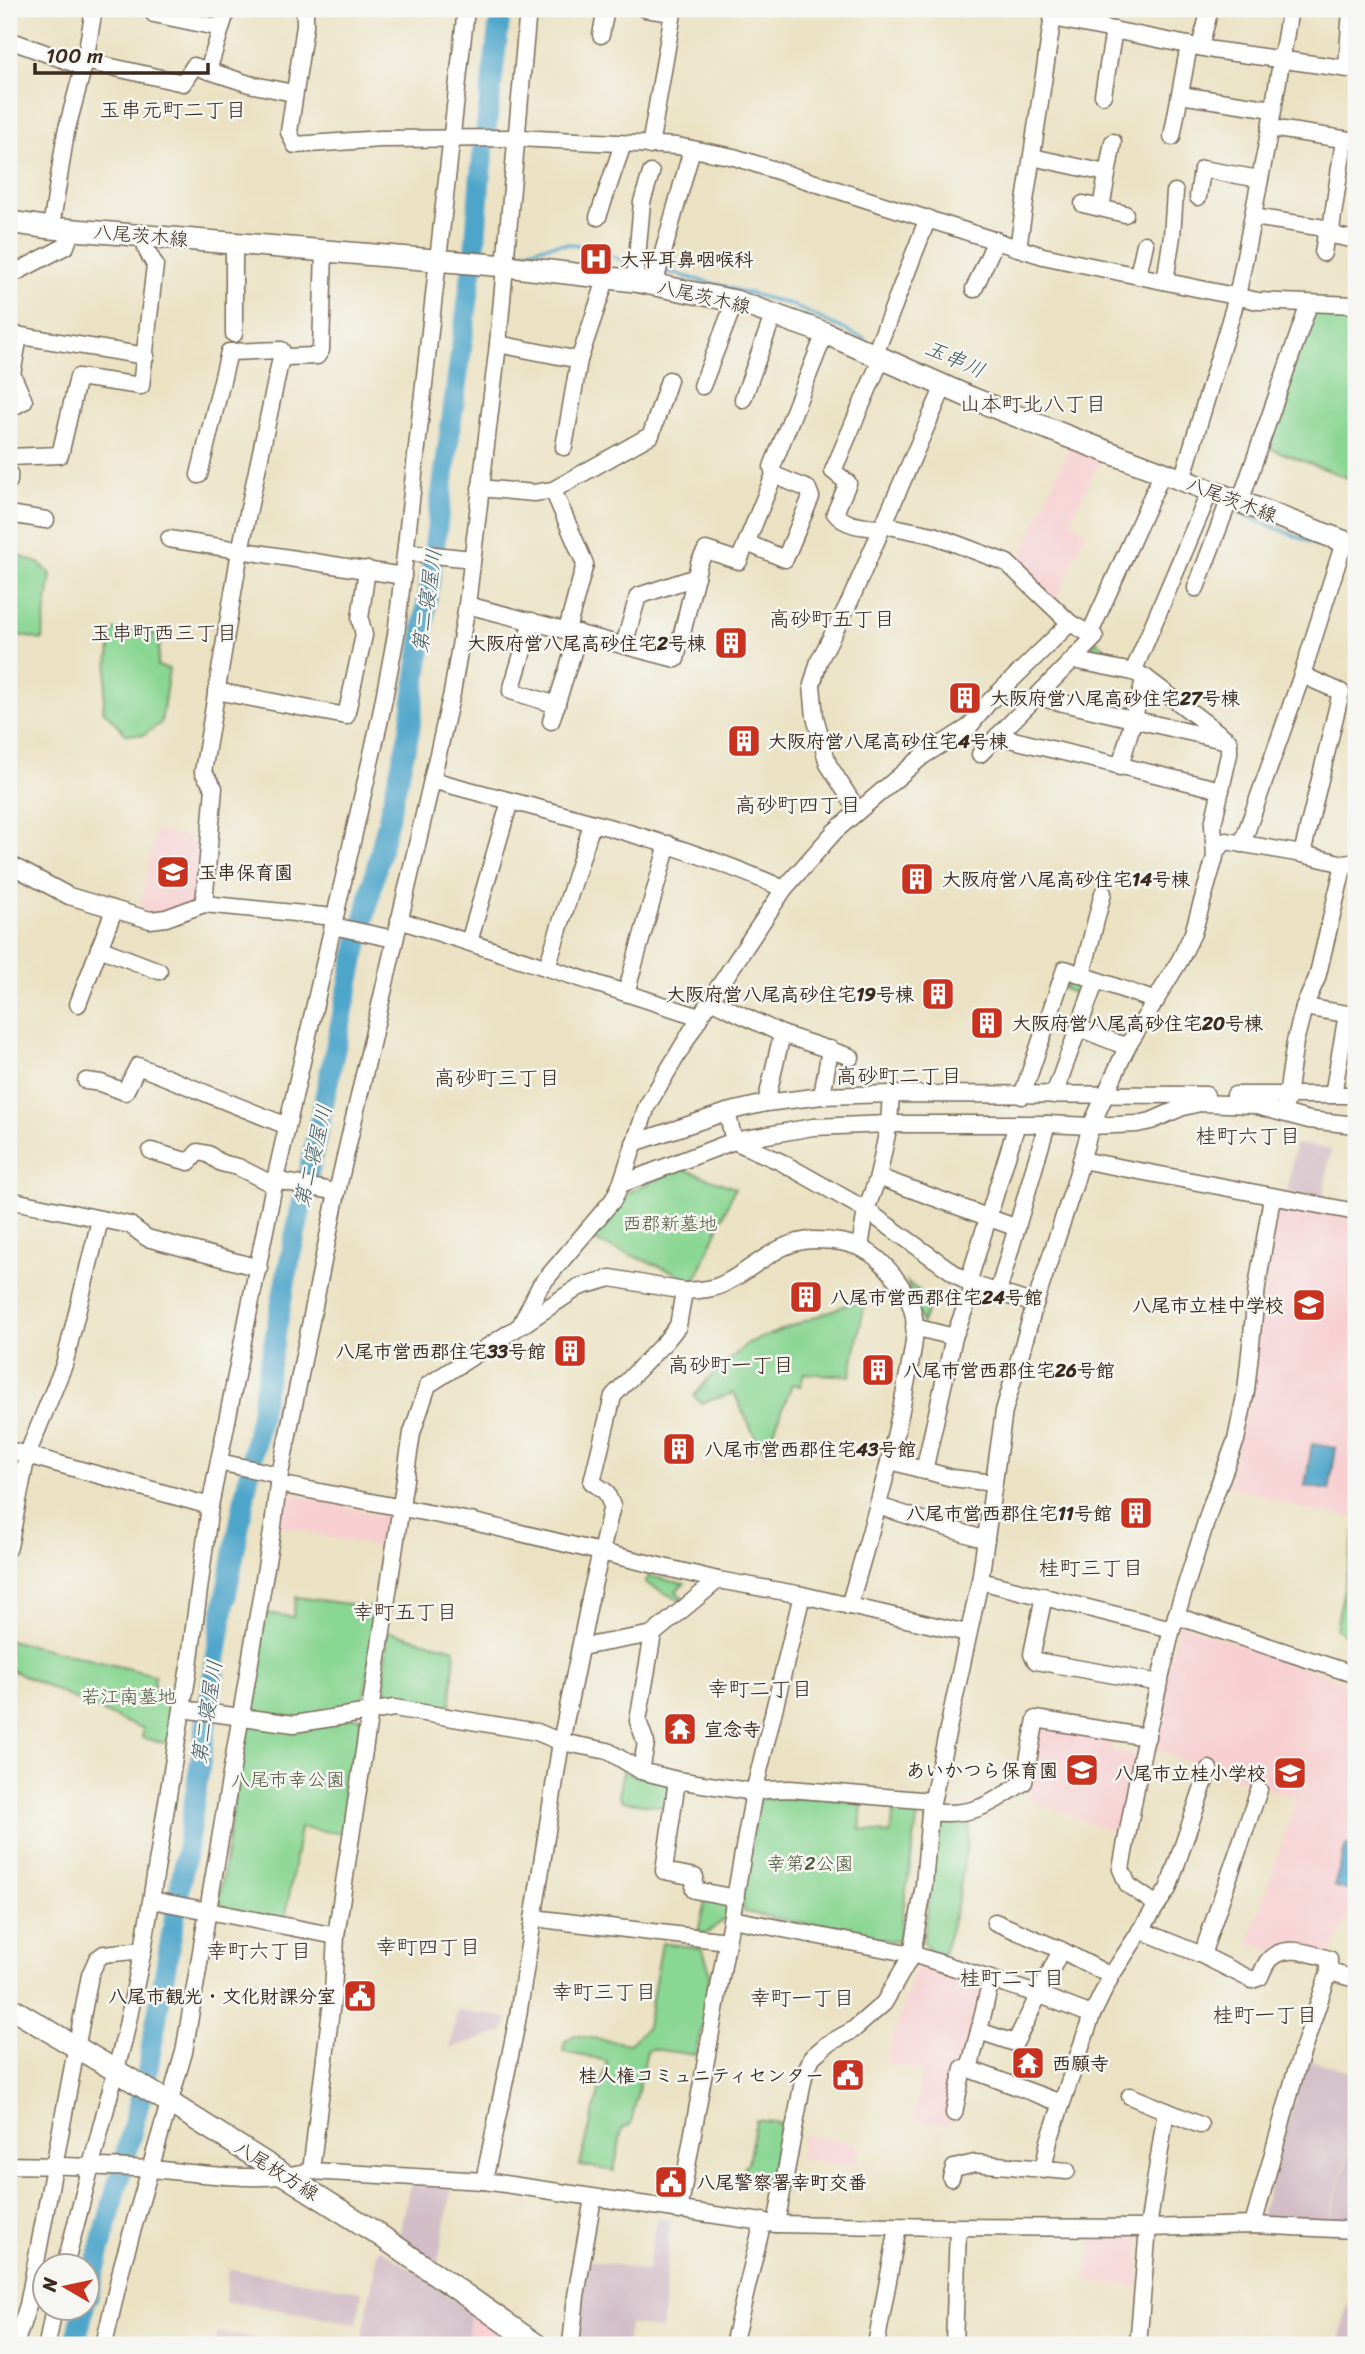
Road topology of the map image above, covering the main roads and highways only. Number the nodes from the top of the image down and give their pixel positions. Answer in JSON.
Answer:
{"nodes":[{"id":1,"x":9,"y":222,"type":"edge"},
{"id":2,"x":1345,"y":549,"type":"edge"},
{"id":3,"x":9,"y":2007,"type":"edge"},
{"id":4,"x":537,"y":2345,"type":"edge"}],
"edges":[{"from":1,"to":2,"type":"main road","name":"八尾茨木線"},
{"from":3,"to":4,"type":"main road","name":"八尾枚方線"}]}
